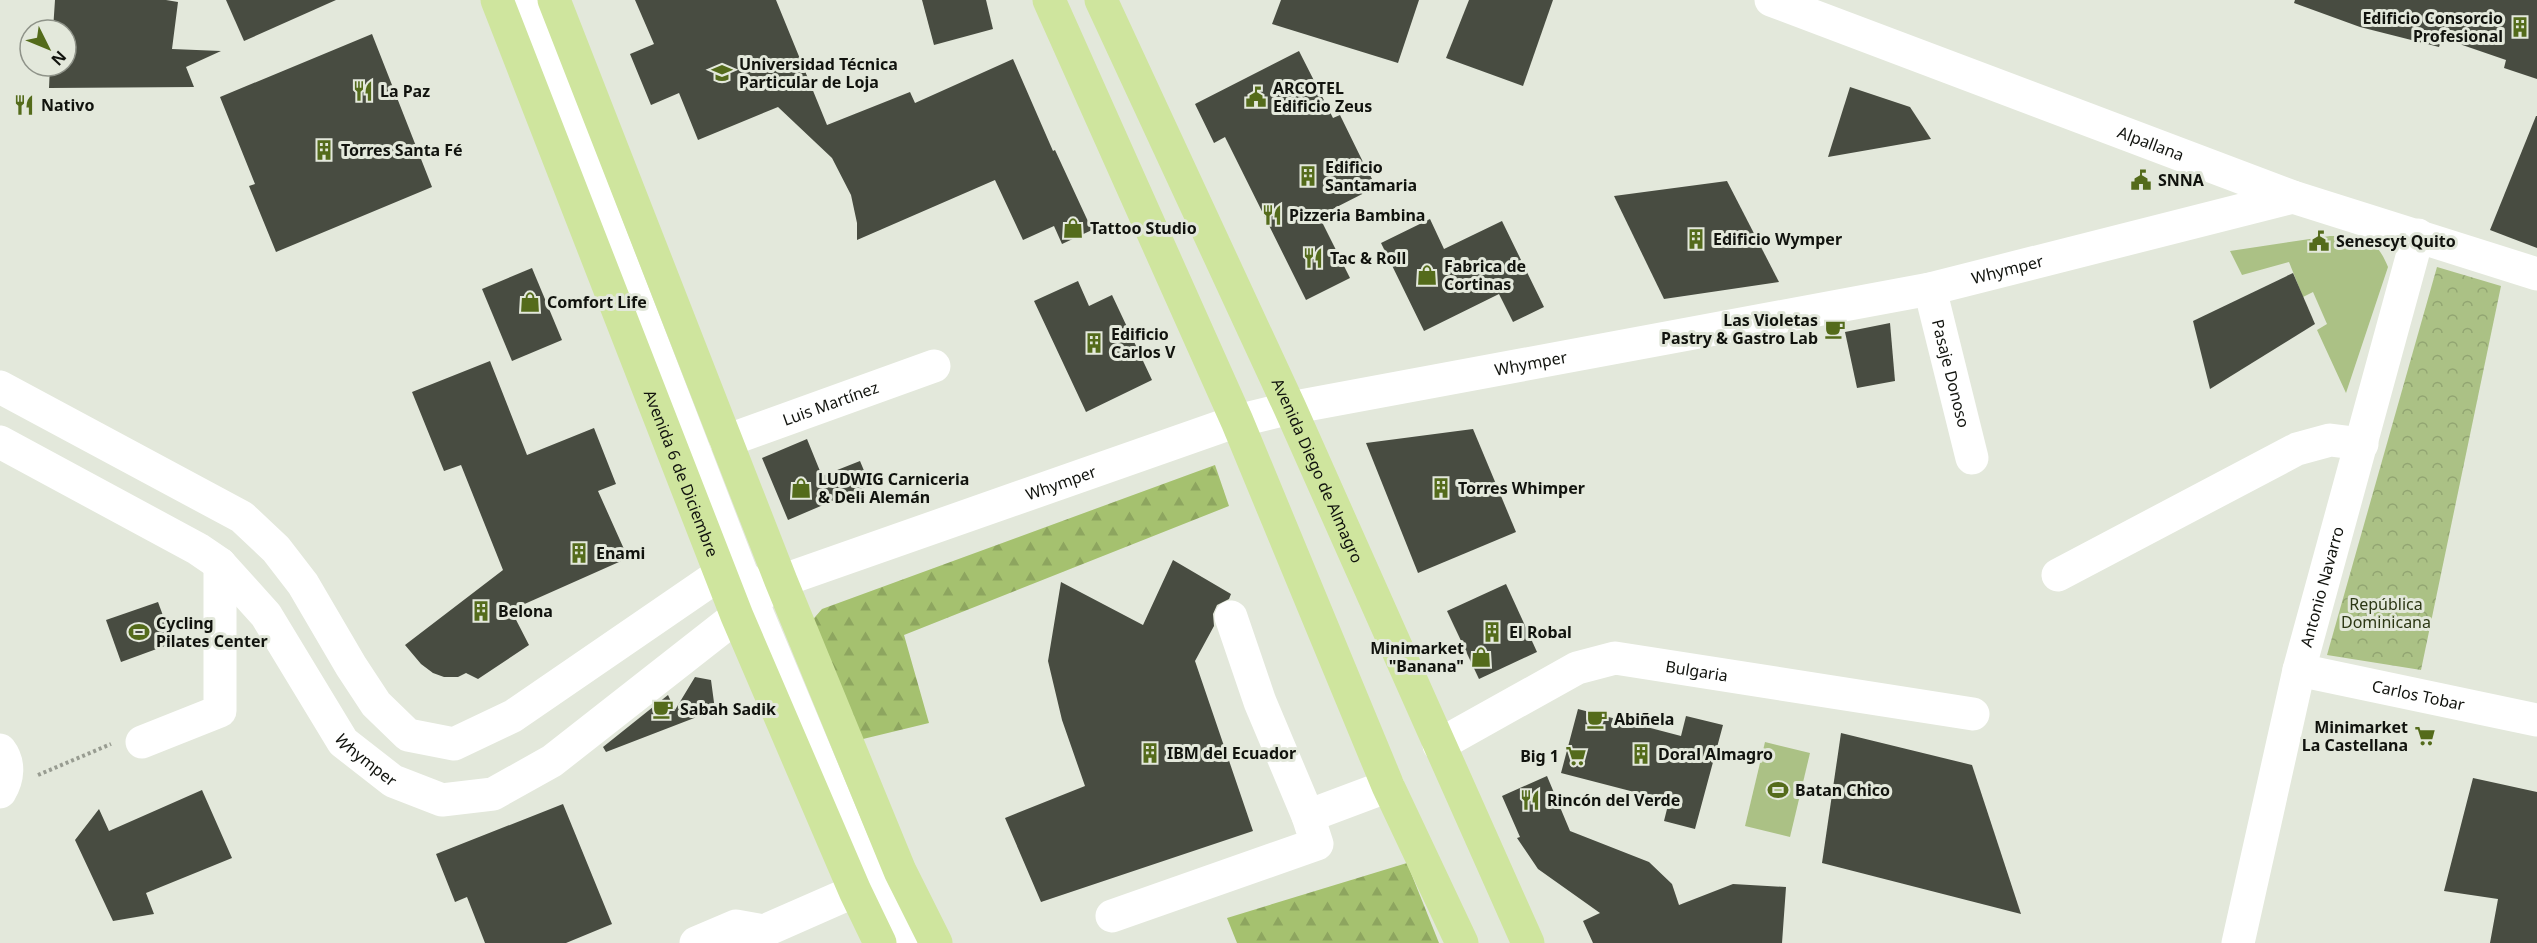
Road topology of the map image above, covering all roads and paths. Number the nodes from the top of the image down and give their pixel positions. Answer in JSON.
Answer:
{"nodes":[{"id":1,"x":497,"y":0,"type":"edge"},
{"id":2,"x":520,"y":0,"type":"edge"},
{"id":3,"x":1049,"y":0,"type":"edge"},
{"id":4,"x":1101,"y":0,"type":"edge"},
{"id":5,"x":1771,"y":0,"type":"edge"},
{"id":6,"x":559,"y":1,"type":"edge"},
{"id":7,"x":1829,"y":10,"type":"edge"},
{"id":8,"x":2293,"y":196,"type":"junction"},
{"id":9,"x":2418,"y":235,"type":"junction"},
{"id":10,"x":2537,"y":274,"type":"edge"},
{"id":11,"x":1930,"y":289,"type":"junction"},
{"id":12,"x":934,"y":366,"type":"dead end"},
{"id":13,"x":0,"y":387,"type":"edge"},
{"id":14,"x":1290,"y":408,"type":"junction"},
{"id":15,"x":1237,"y":422,"type":"junction"},
{"id":16,"x":726,"y":441,"type":"junction"},
{"id":17,"x":0,"y":442,"type":"edge"},
{"id":18,"x":2362,"y":444,"type":"junction"},
{"id":19,"x":1972,"y":458,"type":"dead end"},
{"id":20,"x":220,"y":564,"type":"junction"},
{"id":21,"x":2058,"y":575,"type":"dead end"},
{"id":22,"x":781,"y":581,"type":"junction"},
{"id":23,"x":738,"y":592,"type":"junction"},
{"id":24,"x":1232,"y":617,"type":"dead end"},
{"id":25,"x":2299,"y":670,"type":"junction"},
{"id":26,"x":1973,"y":714,"type":"dead end"},
{"id":27,"x":2537,"y":720,"type":"edge"},
{"id":28,"x":142,"y":742,"type":"joint"},
{"id":29,"x":1439,"y":745,"type":"junction"},
{"id":30,"x":0,"y":750,"type":"edge"},
{"id":31,"x":1388,"y":786,"type":"junction"},
{"id":32,"x":3,"y":788,"type":"edge"},
{"id":33,"x":1308,"y":816,"type":"junction"},
{"id":34,"x":855,"y":891,"type":"junction"},
{"id":35,"x":1112,"y":916,"type":"dead end"},
{"id":36,"x":758,"y":937,"type":"edge"},
{"id":37,"x":696,"y":943,"type":"edge"},
{"id":38,"x":880,"y":943,"type":"edge"},
{"id":39,"x":901,"y":943,"type":"edge"},
{"id":40,"x":936,"y":943,"type":"edge"},
{"id":41,"x":1462,"y":943,"type":"edge"},
{"id":42,"x":1528,"y":943,"type":"edge"},
{"id":43,"x":2238,"y":943,"type":"edge"}],
"edges":[{"from":1,"to":23,"type":"main road","name":"Avenida 6 de Diciembre"},
{"from":2,"to":23,"type":"street"},
{"from":3,"to":15,"type":"main road"},
{"from":4,"to":14,"type":"main road","name":"Avenida Diego de Almagro"},
{"from":5,"to":7,"type":"street","name":"Alpallana"},
{"from":6,"to":16,"type":"main road"},
{"from":7,"to":8,"type":"street","name":"Alpallana"},
{"from":8,"to":9,"type":"street","name":"Alpallana"},
{"from":8,"to":11,"type":"street","name":"Whymper"},
{"from":9,"to":10,"type":"street","name":"Alpallana"},
{"from":9,"to":18,"type":"street","name":"Antonio Navarro"},
{"from":11,"to":14,"type":"street","name":"Whymper"},
{"from":11,"to":19,"type":"street","name":"Pasaje Donoso"},
{"from":12,"to":16,"type":"street","name":"Luis Martínez"},
{"from":13,"to":23,"type":"street"},
{"from":14,"to":15,"type":"street","name":"Whymper"},
{"from":14,"to":29,"type":"main road","name":"Avenida Diego de Almagro"},
{"from":15,"to":22,"type":"street","name":"Whymper"},
{"from":15,"to":31,"type":"main road"},
{"from":16,"to":22,"type":"main road"},
{"from":17,"to":20,"type":"street","name":"Whymper"},
{"from":18,"to":21,"type":"street"},
{"from":18,"to":25,"type":"street","name":"Antonio Navarro"},
{"from":20,"to":23,"type":"street","name":"Whymper"},
{"from":20,"to":28,"type":"street"},
{"from":22,"to":23,"type":"street","name":"Whymper"},
{"from":22,"to":40,"type":"main road"},
{"from":23,"to":34,"type":"main road","name":"Avenida 6 de Diciembre"},
{"from":23,"to":39,"type":"street"},
{"from":24,"to":33,"type":"street"},
{"from":25,"to":27,"type":"street","name":"Carlos Tobar"},
{"from":25,"to":43,"type":"street","name":"Antonio Navarro"},
{"from":26,"to":29,"type":"street","name":"Bulgaria"},
{"from":28,"to":32,"type":"path"},
{"from":29,"to":42,"type":"main road","name":"Avenida Diego de Almagro"},
{"from":30,"to":32,"type":"street"},
{"from":31,"to":33,"type":"street"},
{"from":31,"to":41,"type":"main road"},
{"from":33,"to":35,"type":"street"},
{"from":34,"to":36,"type":"street"},
{"from":34,"to":38,"type":"main road","name":"Avenida 6 de Diciembre"},
{"from":36,"to":37,"type":"street"}]}
